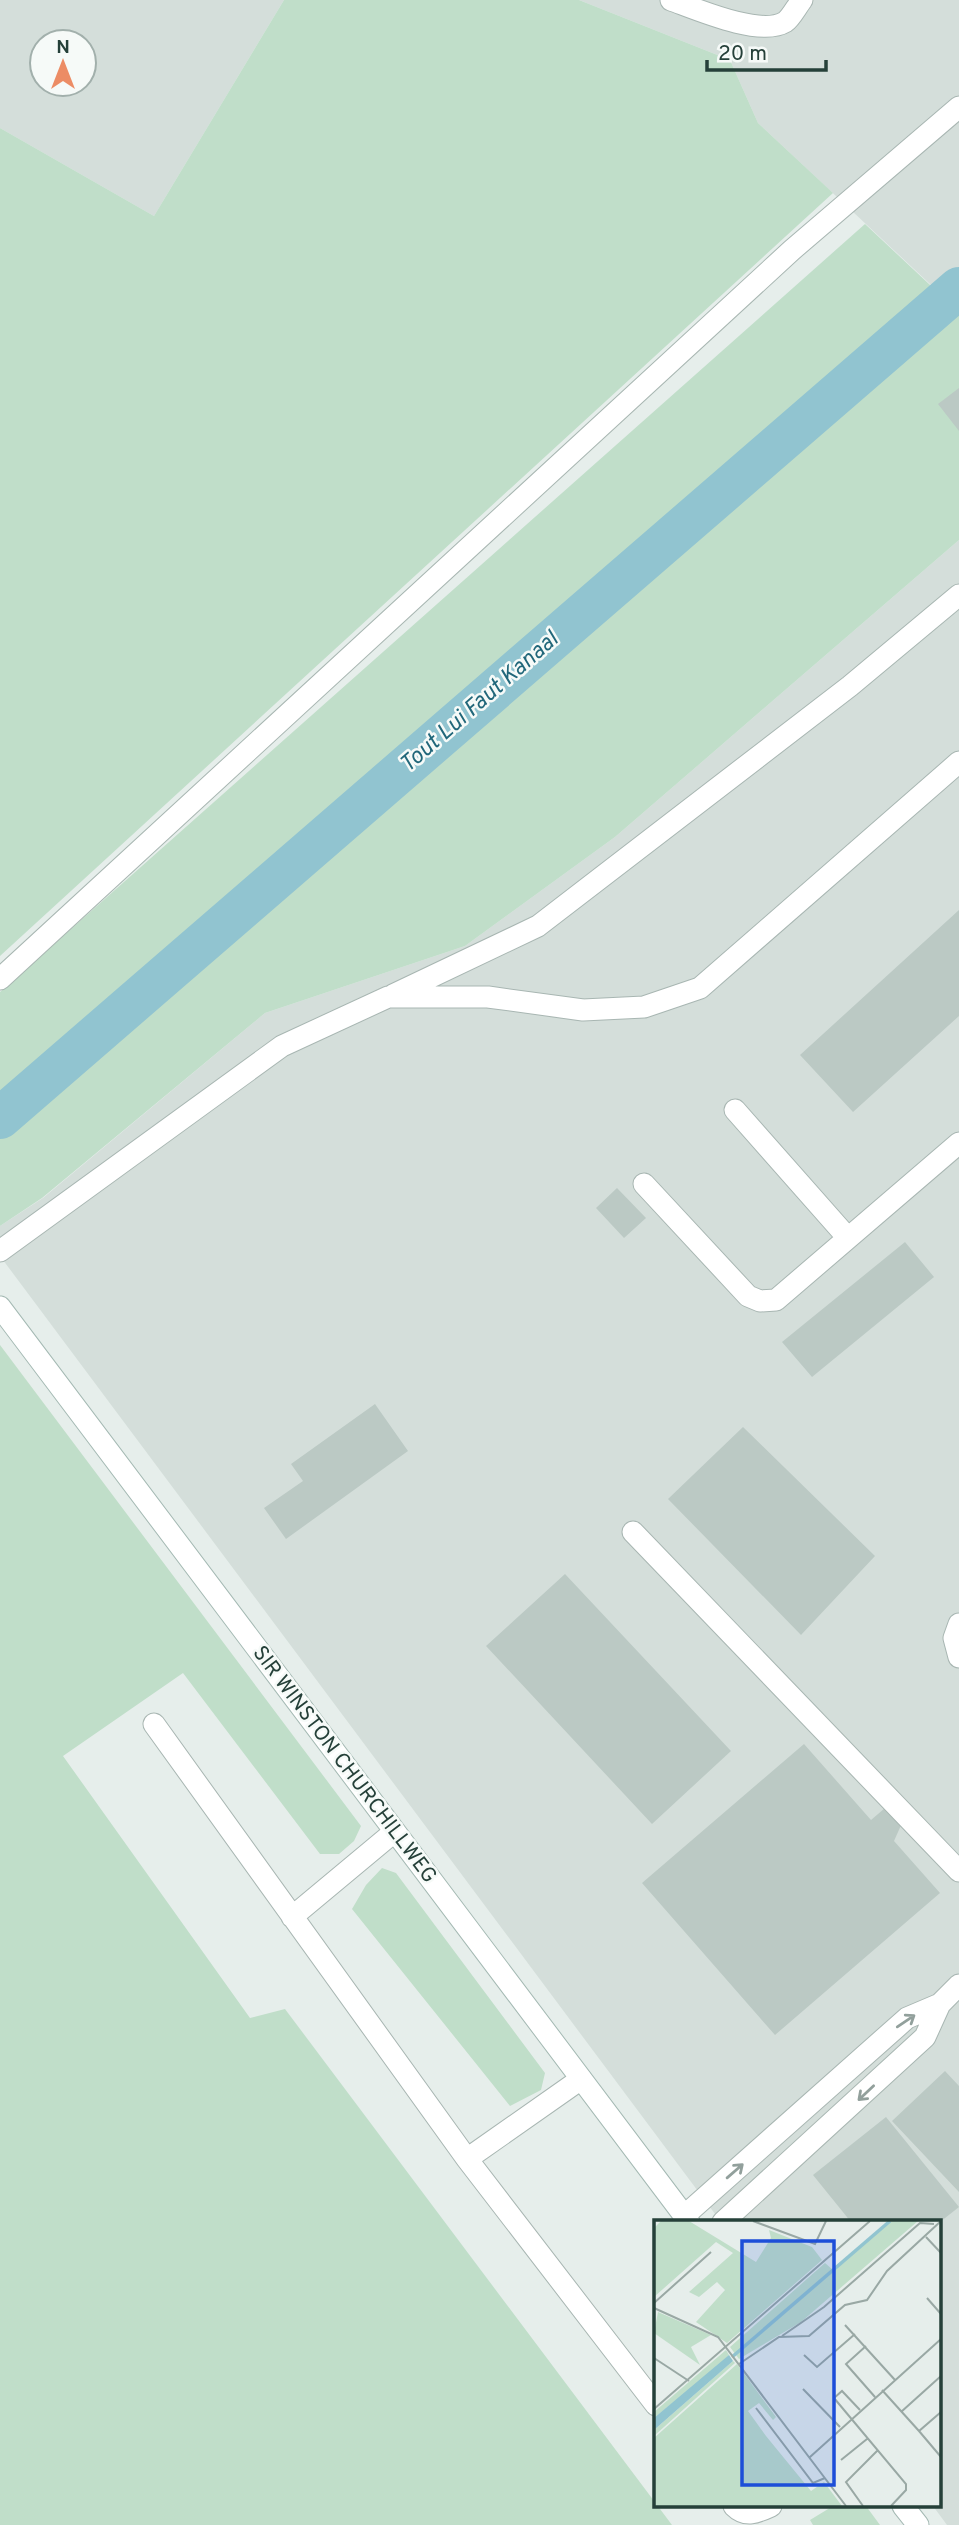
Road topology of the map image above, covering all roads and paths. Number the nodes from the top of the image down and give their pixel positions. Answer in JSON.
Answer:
{"nodes":[{"id":1,"x":671,"y":0,"type":"edge"},
{"id":2,"x":802,"y":0,"type":"edge"},
{"id":3,"x":959,"y":107,"type":"edge"},
{"id":4,"x":959,"y":594,"type":"edge"},
{"id":5,"x":959,"y":762,"type":"edge"},
{"id":6,"x":0,"y":979,"type":"edge"},
{"id":7,"x":388,"y":998,"type":"junction"},
{"id":8,"x":735,"y":1110,"type":"dead end"},
{"id":9,"x":959,"y":1143,"type":"edge"},
{"id":10,"x":644,"y":1184,"type":"dead end"},
{"id":11,"x":848,"y":1238,"type":"junction"},
{"id":12,"x":0,"y":1251,"type":"edge"},
{"id":13,"x":0,"y":1307,"type":"edge"},
{"id":14,"x":632,"y":1532,"type":"dead end"},
{"id":15,"x":959,"y":1624,"type":"edge"},
{"id":16,"x":959,"y":1657,"type":"edge"},
{"id":17,"x":154,"y":1724,"type":"dead end"},
{"id":18,"x":394,"y":1832,"type":"junction"},
{"id":19,"x":959,"y":1871,"type":"edge"},
{"id":20,"x":292,"y":1917,"type":"junction"},
{"id":21,"x":959,"y":1985,"type":"edge"},
{"id":22,"x":940,"y":2004,"type":"junction"},
{"id":23,"x":581,"y":2079,"type":"junction"},
{"id":24,"x":467,"y":2159,"type":"junction"},
{"id":25,"x":686,"y":2219,"type":"edge"},
{"id":26,"x":725,"y":2220,"type":"edge"},
{"id":27,"x":654,"y":2402,"type":"edge"},
{"id":28,"x":737,"y":2508,"type":"edge"},
{"id":29,"x":767,"y":2508,"type":"edge"},
{"id":30,"x":905,"y":2508,"type":"edge"},
{"id":31,"x":918,"y":2525,"type":"edge"}],
"edges":[{"from":1,"to":2,"type":"street"},
{"from":3,"to":6,"type":"street"},
{"from":4,"to":7,"type":"street"},
{"from":5,"to":7,"type":"street"},
{"from":7,"to":12,"type":"street"},
{"from":8,"to":11,"type":"street"},
{"from":9,"to":11,"type":"street"},
{"from":10,"to":11,"type":"street"},
{"from":13,"to":18,"type":"street","name":"SIR WINSTON CHURCHILLWEG"},
{"from":14,"to":19,"type":"street"},
{"from":15,"to":16,"type":"street"},
{"from":17,"to":20,"type":"street"},
{"from":18,"to":20,"type":"street"},
{"from":18,"to":23,"type":"street","name":"SIR WINSTON CHURCHILLWEG"},
{"from":20,"to":24,"type":"street"},
{"from":21,"to":22,"type":"street"},
{"from":25,"to":22,"type":"street","one_way":true},
{"from":22,"to":26,"type":"street","one_way":true},
{"from":23,"to":24,"type":"street"},
{"from":23,"to":25,"type":"street","name":"SIR WINSTON CHURCHILLWEG"},
{"from":24,"to":27,"type":"street"},
{"from":28,"to":29,"type":"street"},
{"from":30,"to":31,"type":"street"}]}
